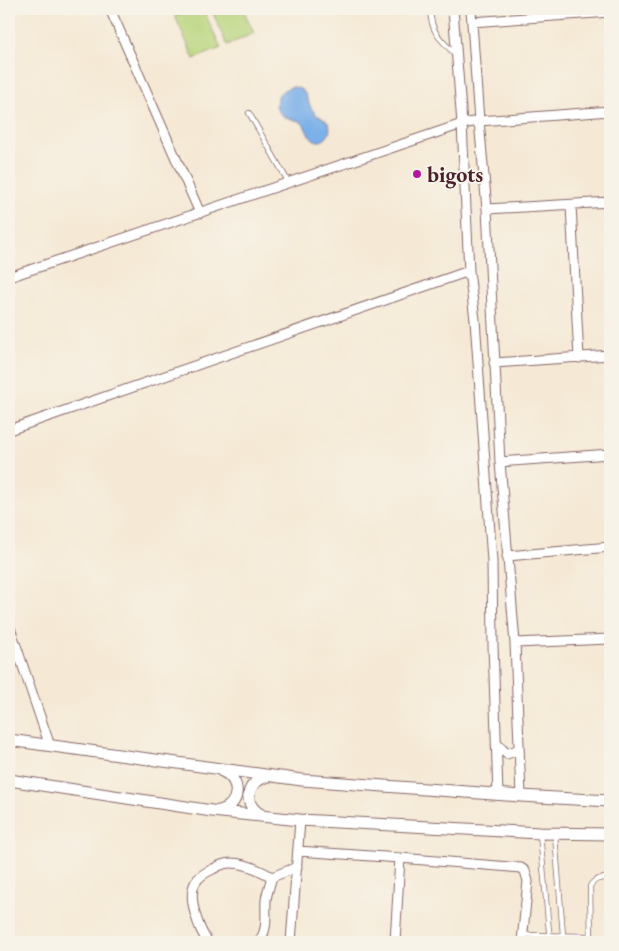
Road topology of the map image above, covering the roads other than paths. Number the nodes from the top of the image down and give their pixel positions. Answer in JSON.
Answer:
{"nodes":[{"id":1,"x":110,"y":9,"type":"edge"},
{"id":2,"x":430,"y":9,"type":"edge"},
{"id":3,"x":453,"y":9,"type":"edge"},
{"id":4,"x":471,"y":9,"type":"edge"},
{"id":5,"x":607,"y":11,"type":"edge"},
{"id":6,"x":558,"y":13,"type":"edge"},
{"id":7,"x":472,"y":22,"type":"junction"},
{"id":8,"x":456,"y":55,"type":"junction"},
{"id":9,"x":610,"y":111,"type":"edge"},
{"id":10,"x":249,"y":113,"type":"dead end"},
{"id":11,"x":479,"y":121,"type":"junction"},
{"id":12,"x":462,"y":124,"type":"junction"},
{"id":13,"x":289,"y":183,"type":"junction"},
{"id":14,"x":610,"y":202,"type":"edge"},
{"id":15,"x":571,"y":205,"type":"junction"},
{"id":16,"x":487,"y":209,"type":"junction"},
{"id":17,"x":200,"y":213,"type":"junction"},
{"id":18,"x":470,"y":271,"type":"junction"},
{"id":19,"x":9,"y":277,"type":"edge"},
{"id":20,"x":610,"y":355,"type":"edge"},
{"id":21,"x":579,"y":358,"type":"junction"},
{"id":22,"x":494,"y":363,"type":"junction"},
{"id":23,"x":9,"y":430,"type":"edge"},
{"id":24,"x":610,"y":454,"type":"edge"},
{"id":25,"x":500,"y":462,"type":"junction"},
{"id":26,"x":610,"y":548,"type":"edge"},
{"id":27,"x":507,"y":556,"type":"junction"},
{"id":28,"x":9,"y":625,"type":"edge"},
{"id":29,"x":610,"y":639,"type":"edge"},
{"id":30,"x":515,"y":643,"type":"junction"},
{"id":31,"x":9,"y":740,"type":"edge"},
{"id":32,"x":497,"y":744,"type":"junction"},
{"id":33,"x":50,"y":746,"type":"junction"},
{"id":34,"x":519,"y":749,"type":"junction"},
{"id":35,"x":219,"y":770,"type":"junction"},
{"id":36,"x":268,"y":776,"type":"junction"},
{"id":37,"x":9,"y":780,"type":"edge"},
{"id":38,"x":498,"y":795,"type":"junction"},
{"id":39,"x":521,"y":796,"type":"junction"},
{"id":40,"x":610,"y":801,"type":"edge"},
{"id":41,"x":212,"y":811,"type":"junction"},
{"id":42,"x":264,"y":817,"type":"junction"},
{"id":43,"x":300,"y":820,"type":"junction"},
{"id":44,"x":540,"y":833,"type":"junction"},
{"id":45,"x":555,"y":834,"type":"junction"},
{"id":46,"x":610,"y":834,"type":"edge"},
{"id":47,"x":298,"y":851,"type":"junction"},
{"id":48,"x":400,"y":858,"type":"junction"},
{"id":49,"x":297,"y":867,"type":"junction"},
{"id":50,"x":272,"y":876,"type":"junction"},
{"id":51,"x":610,"y":878,"type":"edge"},
{"id":52,"x":549,"y":936,"type":"junction"},
{"id":53,"x":562,"y":936,"type":"junction"},
{"id":54,"x":590,"y":936,"type":"junction"},
{"id":55,"x":523,"y":939,"type":"edge"},
{"id":56,"x":208,"y":942,"type":"edge"},
{"id":57,"x":258,"y":942,"type":"edge"},
{"id":58,"x":290,"y":942,"type":"edge"},
{"id":59,"x":395,"y":942,"type":"edge"},
{"id":60,"x":550,"y":942,"type":"edge"},
{"id":61,"x":590,"y":942,"type":"edge"}],
"edges":[{"from":1,"to":17,"type":"street"},
{"from":2,"to":8,"type":"lane"},
{"from":3,"to":8,"type":"street"},
{"from":4,"to":7,"type":"street"},
{"from":5,"to":6,"type":"street"},
{"from":6,"to":7,"type":"street"},
{"from":7,"to":11,"type":"street"},
{"from":8,"to":12,"type":"street"},
{"from":9,"to":11,"type":"street"},
{"from":10,"to":13,"type":"lane"},
{"from":11,"to":12,"type":"street"},
{"from":11,"to":16,"type":"street"},
{"from":12,"to":13,"type":"street"},
{"from":12,"to":18,"type":"street"},
{"from":13,"to":17,"type":"street"},
{"from":14,"to":15,"type":"street"},
{"from":15,"to":16,"type":"street"},
{"from":15,"to":21,"type":"street"},
{"from":16,"to":22,"type":"street"},
{"from":17,"to":19,"type":"street"},
{"from":18,"to":23,"type":"street"},
{"from":18,"to":32,"type":"street"},
{"from":20,"to":21,"type":"street"},
{"from":21,"to":22,"type":"street"},
{"from":22,"to":25,"type":"street"},
{"from":24,"to":25,"type":"street"},
{"from":25,"to":27,"type":"street"},
{"from":26,"to":27,"type":"street"},
{"from":27,"to":30,"type":"street"},
{"from":28,"to":33,"type":"street"},
{"from":29,"to":30,"type":"street"},
{"from":30,"to":34,"type":"street"},
{"from":31,"to":33,"type":"street"},
{"from":32,"to":34,"type":"street"},
{"from":32,"to":38,"type":"street"},
{"from":33,"to":35,"type":"street"},
{"from":34,"to":39,"type":"street"},
{"from":35,"to":36,"type":"street"},
{"from":35,"to":41,"type":"street"},
{"from":36,"to":38,"type":"street"},
{"from":36,"to":42,"type":"street"},
{"from":37,"to":41,"type":"street"},
{"from":38,"to":39,"type":"street"},
{"from":39,"to":40,"type":"street"},
{"from":41,"to":42,"type":"street"},
{"from":42,"to":43,"type":"street"},
{"from":43,"to":44,"type":"street"},
{"from":43,"to":47,"type":"street"},
{"from":44,"to":45,"type":"street"},
{"from":44,"to":52,"type":"lane"},
{"from":45,"to":46,"type":"street"},
{"from":45,"to":53,"type":"lane"},
{"from":47,"to":48,"type":"street"},
{"from":47,"to":49,"type":"street"},
{"from":48,"to":55,"type":"street"},
{"from":48,"to":59,"type":"street"},
{"from":49,"to":50,"type":"street"},
{"from":49,"to":58,"type":"street"},
{"from":50,"to":56,"type":"street"},
{"from":50,"to":57,"type":"street"},
{"from":51,"to":54,"type":"lane"},
{"from":52,"to":53,"type":"lane"},
{"from":52,"to":55,"type":"lane"},
{"from":52,"to":60,"type":"lane"},
{"from":53,"to":54,"type":"lane"},
{"from":54,"to":61,"type":"lane"}]}
